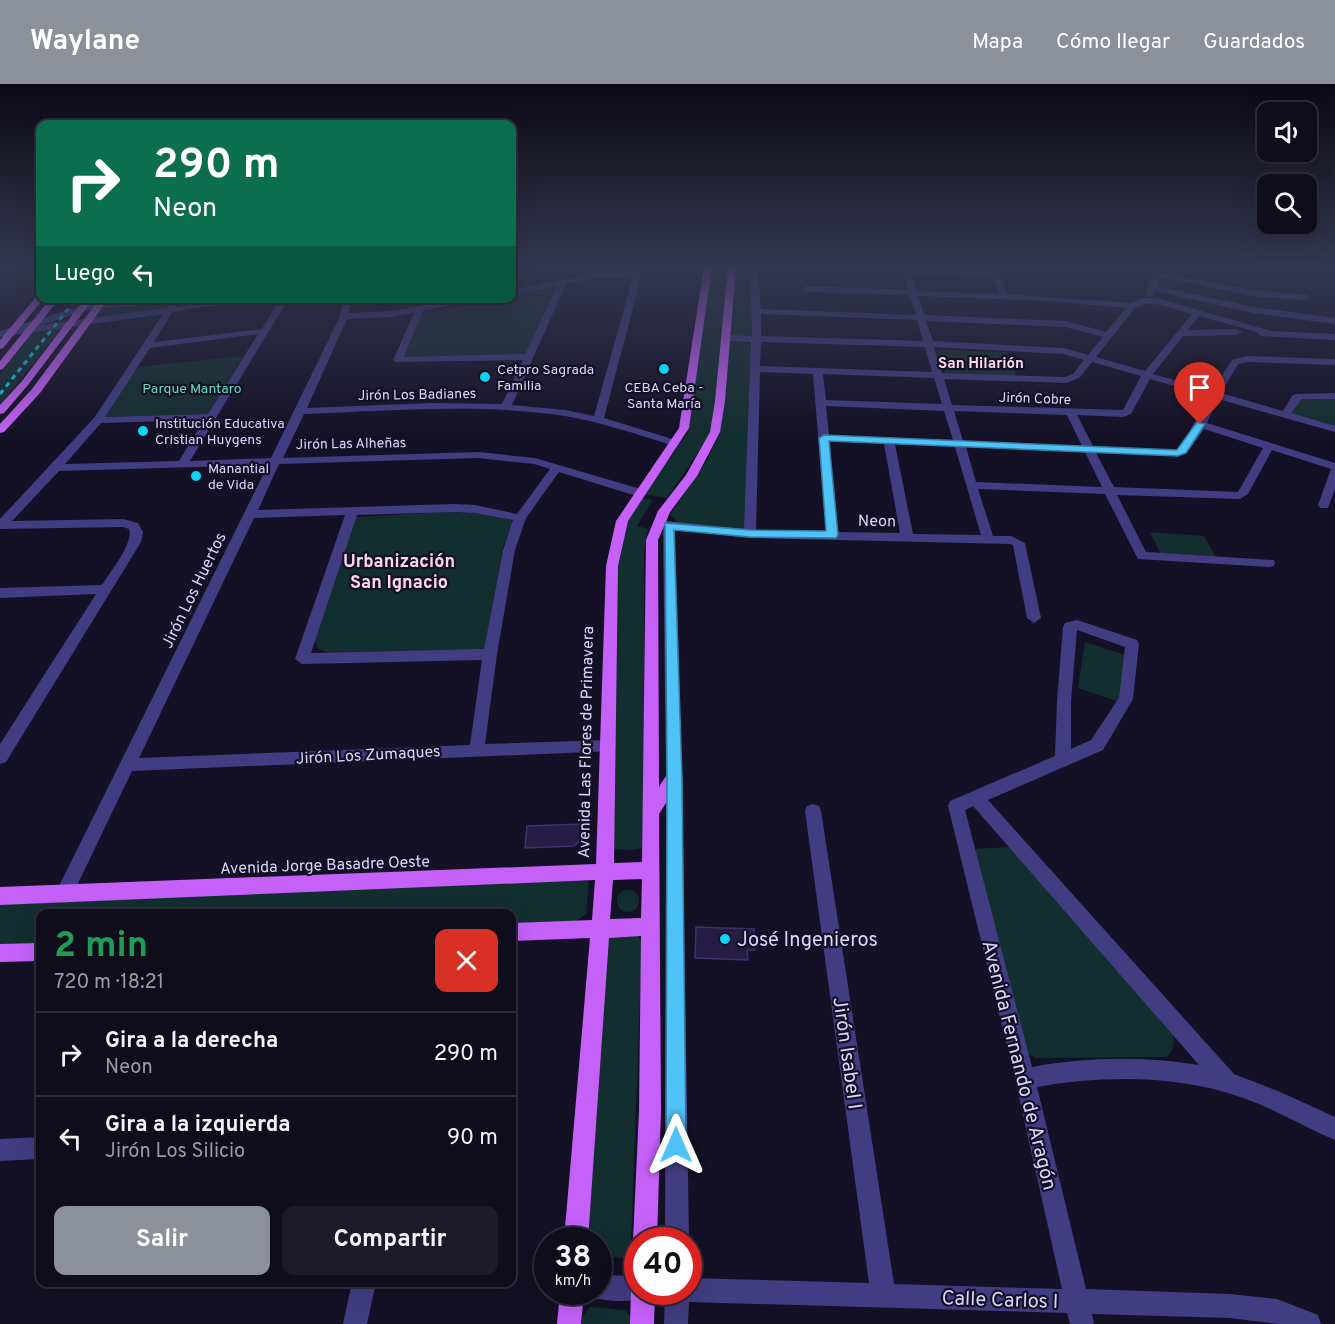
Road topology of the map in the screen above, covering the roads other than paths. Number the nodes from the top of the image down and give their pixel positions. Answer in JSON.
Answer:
{"nodes":[{"id":1,"x":19,"y":324,"type":"edge"},
{"id":2,"x":35,"y":324,"type":"edge"},
{"id":3,"x":43,"y":324,"type":"edge"},
{"id":4,"x":75,"y":324,"type":"edge"},
{"id":5,"x":87,"y":324,"type":"edge"},
{"id":6,"x":161,"y":324,"type":"edge"},
{"id":7,"x":269,"y":324,"type":"edge"},
{"id":8,"x":340,"y":324,"type":"edge"},
{"id":9,"x":413,"y":324,"type":"edge"},
{"id":10,"x":543,"y":324,"type":"edge"},
{"id":11,"x":624,"y":324,"type":"edge"},
{"id":12,"x":700,"y":324,"type":"edge"},
{"id":13,"x":726,"y":324,"type":"edge"},
{"id":14,"x":757,"y":324,"type":"edge"},
{"id":15,"x":922,"y":324,"type":"edge"},
{"id":16,"x":1063,"y":324,"type":"edge"},
{"id":17,"x":1117,"y":324,"type":"edge"},
{"id":18,"x":1188,"y":324,"type":"edge"},
{"id":19,"x":1236,"y":324,"type":"edge"},
{"id":20,"x":70,"y":325,"type":"junction"},
{"id":21,"x":32,"y":328,"type":"junction"},
{"id":22,"x":264,"y":331,"type":"junction"},
{"id":23,"x":12,"y":332,"type":"junction"},
{"id":24,"x":1180,"y":333,"type":"junction"},
{"id":25,"x":1269,"y":333,"type":"junction"},
{"id":26,"x":0,"y":334,"type":"edge"},
{"id":27,"x":1107,"y":335,"type":"junction"},
{"id":28,"x":1316,"y":336,"type":"junction"},
{"id":29,"x":725,"y":338,"type":"junction"},
{"id":30,"x":1335,"y":338,"type":"edge"},
{"id":31,"x":756,"y":339,"type":"junction"},
{"id":32,"x":928,"y":344,"type":"junction"},
{"id":33,"x":148,"y":345,"type":"junction"},
{"id":34,"x":0,"y":346,"type":"edge"},
{"id":35,"x":528,"y":357,"type":"junction"},
{"id":36,"x":1089,"y":357,"type":"junction"},
{"id":37,"x":1335,"y":357,"type":"edge"},
{"id":38,"x":1335,"y":362,"type":"edge"},
{"id":39,"x":0,"y":367,"type":"edge"},
{"id":40,"x":755,"y":369,"type":"junction"},
{"id":41,"x":818,"y":372,"type":"junction"},
{"id":42,"x":938,"y":374,"type":"junction"},
{"id":43,"x":1147,"y":375,"type":"junction"},
{"id":44,"x":1215,"y":396,"type":"junction"},
{"id":45,"x":1335,"y":396,"type":"edge"},
{"id":46,"x":821,"y":403,"type":"junction"},
{"id":47,"x":506,"y":407,"type":"junction"},
{"id":48,"x":950,"y":409,"type":"junction"},
{"id":49,"x":0,"y":411,"type":"edge"},
{"id":50,"x":300,"y":411,"type":"junction"},
{"id":51,"x":1071,"y":413,"type":"junction"},
{"id":52,"x":1285,"y":416,"type":"junction"},
{"id":53,"x":210,"y":417,"type":"junction"},
{"id":54,"x":98,"y":420,"type":"junction"},
{"id":55,"x":598,"y":420,"type":"junction"},
{"id":56,"x":1200,"y":424,"type":"junction"},
{"id":57,"x":1335,"y":429,"type":"edge"},
{"id":58,"x":0,"y":430,"type":"edge"},
{"id":59,"x":824,"y":438,"type":"junction"},
{"id":60,"x":889,"y":442,"type":"junction"},
{"id":61,"x":675,"y":443,"type":"junction"},
{"id":62,"x":961,"y":445,"type":"junction"},
{"id":63,"x":1269,"y":446,"type":"junction"},
{"id":64,"x":1089,"y":450,"type":"junction"},
{"id":65,"x":274,"y":460,"type":"junction"},
{"id":66,"x":182,"y":465,"type":"junction"},
{"id":67,"x":557,"y":467,"type":"junction"},
{"id":68,"x":1335,"y":467,"type":"edge"},
{"id":69,"x":56,"y":468,"type":"junction"},
{"id":70,"x":1335,"y":472,"type":"edge"},
{"id":71,"x":973,"y":485,"type":"junction"},
{"id":72,"x":1110,"y":490,"type":"junction"},
{"id":73,"x":640,"y":493,"type":"junction"},
{"id":74,"x":1324,"y":505,"type":"dead end"},
{"id":75,"x":352,"y":511,"type":"junction"},
{"id":76,"x":249,"y":514,"type":"junction"},
{"id":77,"x":520,"y":518,"type":"junction"},
{"id":78,"x":0,"y":525,"type":"edge"},
{"id":79,"x":663,"y":525,"type":"junction"},
{"id":80,"x":750,"y":534,"type":"junction"},
{"id":81,"x":832,"y":535,"type":"junction"},
{"id":82,"x":908,"y":537,"type":"junction"},
{"id":83,"x":988,"y":540,"type":"junction"},
{"id":84,"x":1269,"y":562,"type":"dead end"},
{"id":85,"x":105,"y":589,"type":"junction"},
{"id":86,"x":0,"y":593,"type":"edge"},
{"id":87,"x":1034,"y":618,"type":"dead end"},
{"id":88,"x":490,"y":654,"type":"junction"},
{"id":89,"x":608,"y":746,"type":"junction"},
{"id":90,"x":477,"y":749,"type":"junction"},
{"id":91,"x":0,"y":757,"type":"edge"},
{"id":92,"x":1063,"y":759,"type":"junction"},
{"id":93,"x":127,"y":765,"type":"junction"},
{"id":94,"x":674,"y":778,"type":"junction"},
{"id":95,"x":976,"y":799,"type":"junction"},
{"id":96,"x":653,"y":810,"type":"junction"},
{"id":97,"x":813,"y":811,"type":"dead end"},
{"id":98,"x":651,"y":870,"type":"junction"},
{"id":99,"x":605,"y":872,"type":"junction"},
{"id":100,"x":64,"y":894,"type":"junction"},
{"id":101,"x":0,"y":896,"type":"edge"},
{"id":102,"x":650,"y":927,"type":"junction"},
{"id":103,"x":599,"y":928,"type":"junction"},
{"id":104,"x":516,"y":932,"type":"edge"},
{"id":105,"x":36,"y":952,"type":"edge"},
{"id":106,"x":0,"y":953,"type":"edge"},
{"id":107,"x":1025,"y":1079,"type":"junction"},
{"id":108,"x":1228,"y":1083,"type":"junction"},
{"id":109,"x":1335,"y":1129,"type":"edge"},
{"id":110,"x":36,"y":1148,"type":"edge"},
{"id":111,"x":0,"y":1150,"type":"edge"},
{"id":112,"x":577,"y":1227,"type":"edge"},
{"id":113,"x":646,"y":1227,"type":"edge"},
{"id":114,"x":676,"y":1227,"type":"edge"},
{"id":115,"x":363,"y":1287,"type":"edge"},
{"id":116,"x":702,"y":1290,"type":"edge"},
{"id":117,"x":883,"y":1295,"type":"junction"},
{"id":118,"x":571,"y":1305,"type":"edge"},
{"id":119,"x":643,"y":1305,"type":"edge"},
{"id":120,"x":677,"y":1305,"type":"edge"},
{"id":121,"x":1079,"y":1312,"type":"edge"},
{"id":122,"x":355,"y":1324,"type":"edge"},
{"id":123,"x":569,"y":1324,"type":"edge"},
{"id":124,"x":642,"y":1324,"type":"edge"},
{"id":125,"x":676,"y":1324,"type":"edge"},
{"id":126,"x":1308,"y":1324,"type":"edge"}],
"edges":[{"from":1,"to":23,"type":"main road"},
{"from":2,"to":21,"type":"main road"},
{"from":3,"to":21,"type":"street"},
{"from":4,"to":20,"type":"street"},
{"from":5,"to":58,"type":"main road"},
{"from":6,"to":33,"type":"street"},
{"from":7,"to":22,"type":"street"},
{"from":8,"to":50,"type":"street","name":"Jirón Los Huertos"},
{"from":9,"to":35,"type":"street"},
{"from":10,"to":35,"type":"street"},
{"from":11,"to":55,"type":"street"},
{"from":12,"to":61,"type":"main road","name":"Avenida Las Flores de Primavera"},
{"from":13,"to":29,"type":"main road"},
{"from":14,"to":31,"type":"street"},
{"from":15,"to":32,"type":"street"},
{"from":16,"to":27,"type":"street"},
{"from":17,"to":27,"type":"street"},
{"from":18,"to":24,"type":"street","name":"Jirón Cobre"},
{"from":19,"to":25,"type":"street"},
{"from":20,"to":21,"type":"street"},
{"from":20,"to":49,"type":"main road"},
{"from":21,"to":23,"type":"street"},
{"from":21,"to":39,"type":"main road"},
{"from":22,"to":33,"type":"street"},
{"from":22,"to":53,"type":"street"},
{"from":23,"to":26,"type":"street"},
{"from":23,"to":34,"type":"main road"},
{"from":24,"to":25,"type":"street"},
{"from":24,"to":43,"type":"street","name":"Jirón Cobre"},
{"from":25,"to":28,"type":"street"},
{"from":27,"to":36,"type":"street"},
{"from":28,"to":30,"type":"street"},
{"from":28,"to":37,"type":"street"},
{"from":29,"to":31,"type":"street"},
{"from":29,"to":79,"type":"main road"},
{"from":31,"to":32,"type":"street"},
{"from":31,"to":40,"type":"street"},
{"from":32,"to":36,"type":"street"},
{"from":32,"to":42,"type":"street"},
{"from":33,"to":54,"type":"street"},
{"from":35,"to":47,"type":"street"},
{"from":36,"to":42,"type":"street"},
{"from":36,"to":43,"type":"street"},
{"from":38,"to":44,"type":"street"},
{"from":40,"to":41,"type":"street"},
{"from":40,"to":80,"type":"street"},
{"from":41,"to":42,"type":"street"},
{"from":41,"to":46,"type":"street"},
{"from":42,"to":48,"type":"street"},
{"from":43,"to":44,"type":"street"},
{"from":43,"to":51,"type":"street","name":"Jirón Cobre"},
{"from":44,"to":52,"type":"street"},
{"from":44,"to":56,"type":"street"},
{"from":45,"to":52,"type":"street"},
{"from":46,"to":48,"type":"street","name":"Jirón Cobre"},
{"from":46,"to":59,"type":"street"},
{"from":47,"to":50,"type":"street","name":"Jirón Los Badianes"},
{"from":47,"to":55,"type":"street","name":"Jirón Los Badianes"},
{"from":48,"to":51,"type":"street","name":"Jirón Cobre"},
{"from":48,"to":62,"type":"street"},
{"from":50,"to":65,"type":"street","name":"Jirón Los Huertos"},
{"from":51,"to":64,"type":"street"},
{"from":52,"to":57,"type":"street"},
{"from":53,"to":54,"type":"street"},
{"from":53,"to":66,"type":"street"},
{"from":54,"to":69,"type":"street"},
{"from":55,"to":61,"type":"street","name":"Jirón Los Badianes"},
{"from":56,"to":63,"type":"street"},
{"from":56,"to":64,"type":"street"},
{"from":59,"to":60,"type":"street"},
{"from":59,"to":81,"type":"street"},
{"from":60,"to":62,"type":"street"},
{"from":60,"to":82,"type":"street"},
{"from":61,"to":73,"type":"main road","name":"Avenida Las Flores de Primavera"},
{"from":62,"to":64,"type":"street"},
{"from":62,"to":71,"type":"street"},
{"from":63,"to":68,"type":"street"},
{"from":63,"to":72,"type":"street"},
{"from":64,"to":72,"type":"street"},
{"from":65,"to":66,"type":"street","name":"Jirón Las Alheñas"},
{"from":65,"to":67,"type":"street","name":"Jirón Las Alheñas"},
{"from":65,"to":76,"type":"street","name":"Jirón Los Huertos"},
{"from":66,"to":69,"type":"street","name":"Jirón Las Alheñas"},
{"from":67,"to":73,"type":"street","name":"Jirón Las Alheñas"},
{"from":67,"to":77,"type":"street"},
{"from":69,"to":78,"type":"street"},
{"from":70,"to":74,"type":"street"},
{"from":71,"to":72,"type":"street"},
{"from":71,"to":83,"type":"street"},
{"from":72,"to":84,"type":"street"},
{"from":73,"to":89,"type":"main road","name":"Avenida Las Flores de Primavera"},
{"from":75,"to":76,"type":"street"},
{"from":75,"to":77,"type":"street"},
{"from":75,"to":88,"type":"street"},
{"from":76,"to":93,"type":"street","name":"Jirón Los Huertos"},
{"from":77,"to":88,"type":"street"},
{"from":78,"to":85,"type":"street"},
{"from":79,"to":80,"type":"street","name":"Neon"},
{"from":79,"to":94,"type":"street"},
{"from":79,"to":96,"type":"main road"},
{"from":80,"to":81,"type":"street","name":"Neon"},
{"from":81,"to":82,"type":"street","name":"Neon"},
{"from":82,"to":83,"type":"street","name":"Neon"},
{"from":83,"to":87,"type":"street","name":"Neon"},
{"from":85,"to":86,"type":"street"},
{"from":85,"to":91,"type":"street"},
{"from":88,"to":90,"type":"street"},
{"from":89,"to":90,"type":"street","name":"Jirón Los Zumaques"},
{"from":89,"to":99,"type":"main road","name":"Avenida Las Flores de Primavera"},
{"from":90,"to":93,"type":"street","name":"Jirón Los Zumaques"},
{"from":92,"to":92,"type":"street"},
{"from":92,"to":95,"type":"street"},
{"from":93,"to":100,"type":"street","name":"Jirón Los Huertos"},
{"from":94,"to":96,"type":"main road"},
{"from":94,"to":114,"type":"street"},
{"from":95,"to":107,"type":"street","name":"Avenida Fernando de Aragón"},
{"from":95,"to":108,"type":"street"},
{"from":96,"to":98,"type":"main road"},
{"from":97,"to":117,"type":"street","name":"Jirón Isabel I"},
{"from":98,"to":99,"type":"main road","name":"Avenida Jorge Basadre Oeste"},
{"from":98,"to":102,"type":"main road"},
{"from":99,"to":100,"type":"main road","name":"Avenida Jorge Basadre Oeste"},
{"from":99,"to":103,"type":"main road","name":"Avenida Las Flores de Primavera"},
{"from":100,"to":101,"type":"main road","name":"Avenida Jorge Basadre Oeste"},
{"from":102,"to":103,"type":"main road"},
{"from":102,"to":113,"type":"main road"},
{"from":103,"to":104,"type":"main road"},
{"from":103,"to":112,"type":"main road","name":"Avenida Las Flores de Primavera"},
{"from":105,"to":106,"type":"main road"},
{"from":107,"to":108,"type":"street"},
{"from":107,"to":121,"type":"street","name":"Avenida Fernando de Aragón"},
{"from":108,"to":109,"type":"street"},
{"from":110,"to":111,"type":"street"},
{"from":115,"to":122,"type":"street"},
{"from":116,"to":117,"type":"street","name":"Calle Carlos I"},
{"from":117,"to":121,"type":"street","name":"Calle Carlos I"},
{"from":118,"to":123,"type":"main road"},
{"from":119,"to":124,"type":"main road"},
{"from":120,"to":125,"type":"street"},
{"from":121,"to":126,"type":"street","name":"Calle Carlos I"}]}
